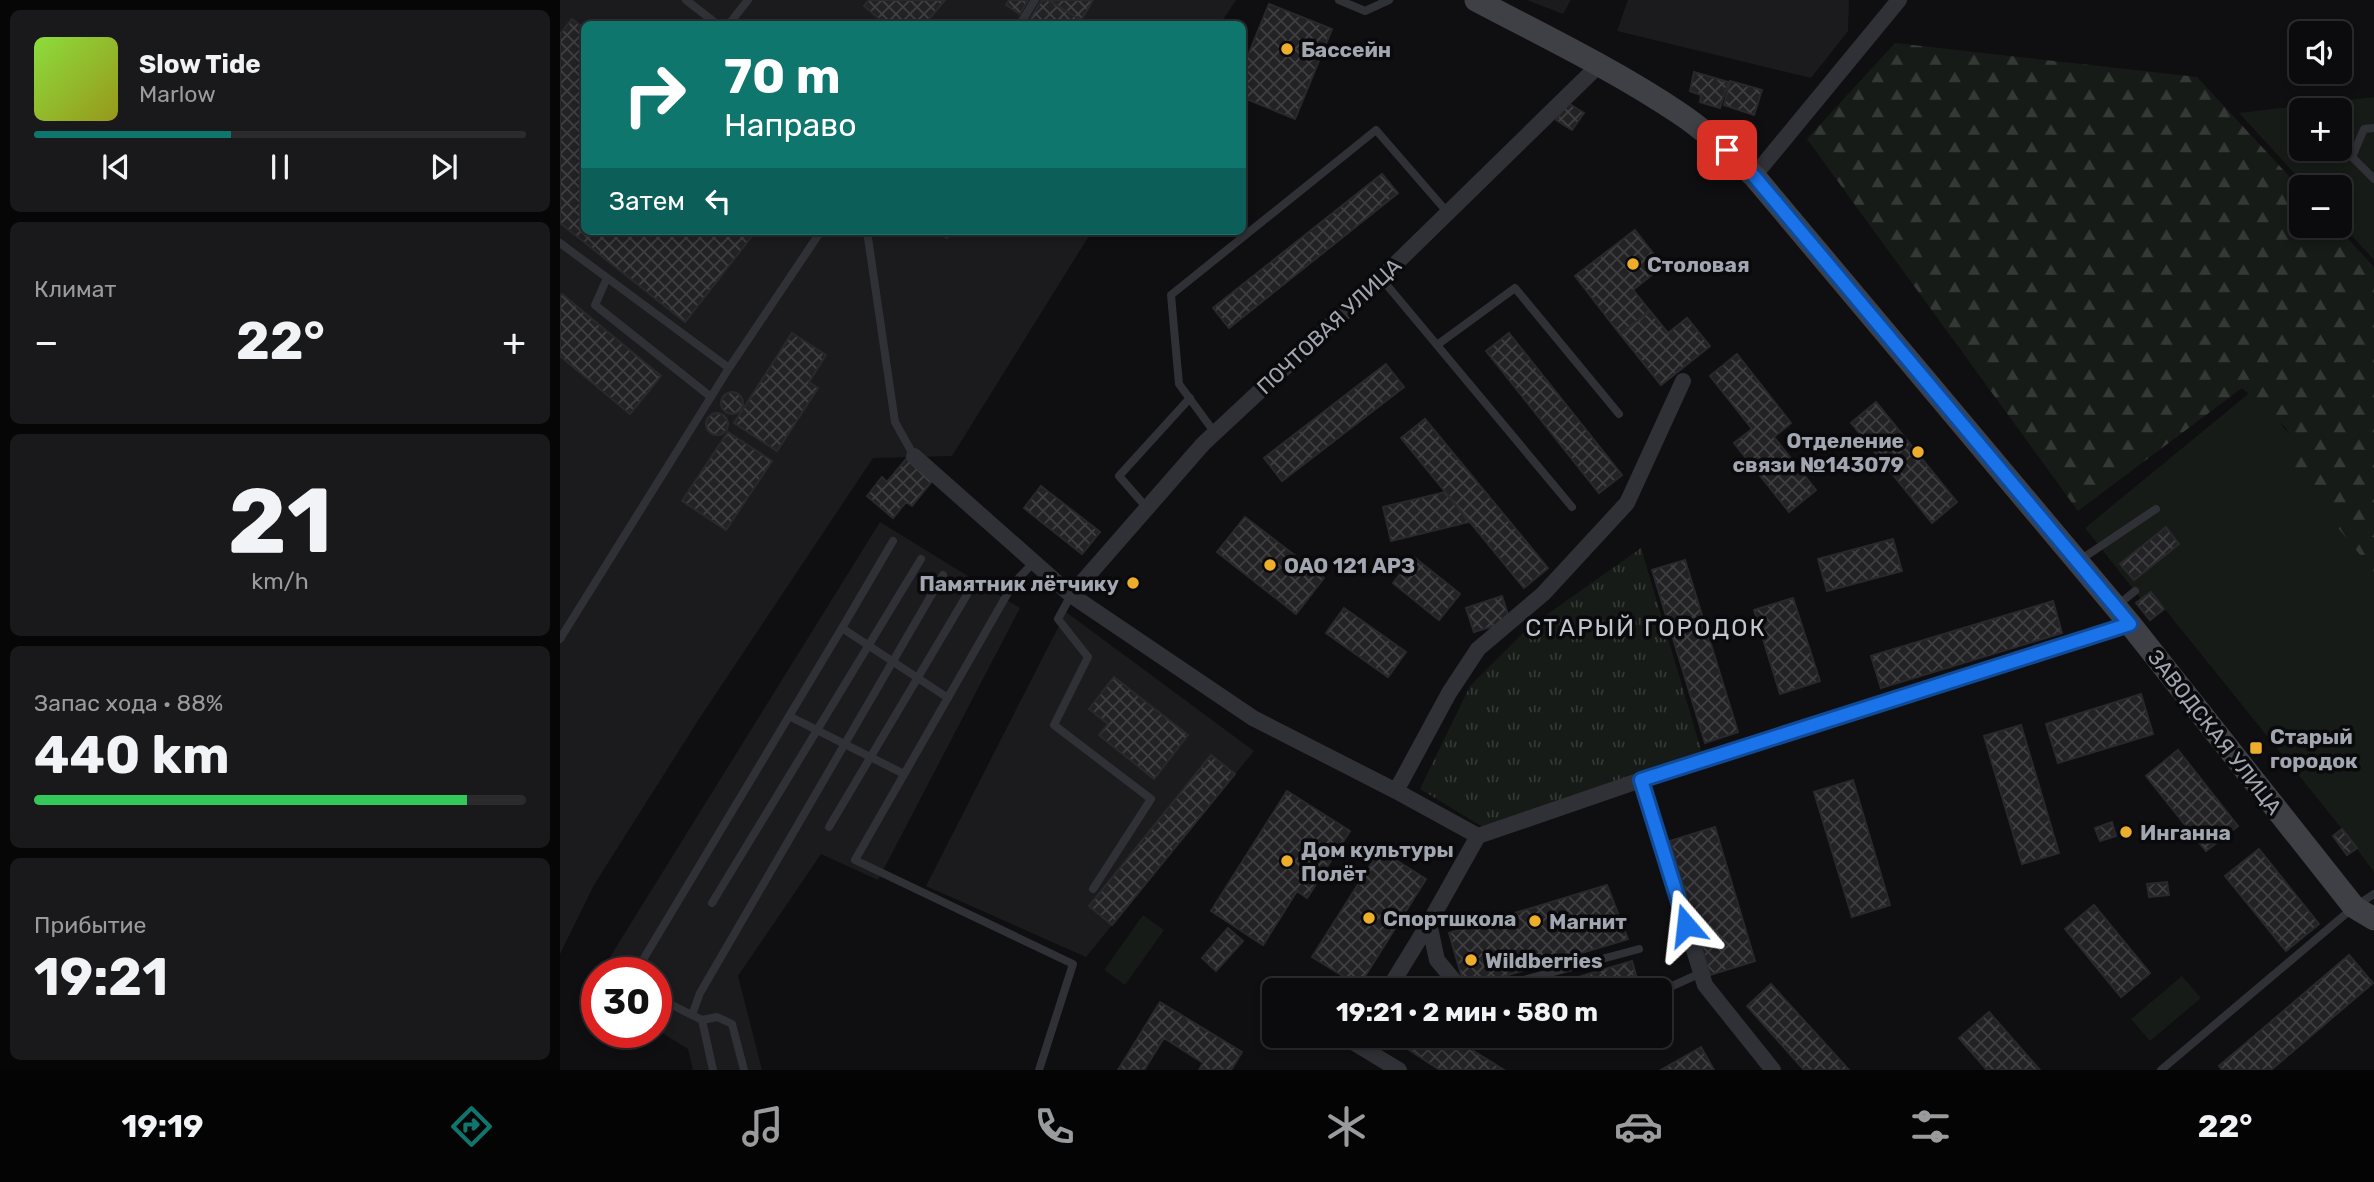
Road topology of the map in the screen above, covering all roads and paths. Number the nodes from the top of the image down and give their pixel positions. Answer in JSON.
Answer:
{"nodes":[{"id":1,"x":686,"y":0,"type":"edge"},
{"id":2,"x":748,"y":0,"type":"edge"},
{"id":3,"x":1035,"y":0,"type":"edge"},
{"id":4,"x":1339,"y":0,"type":"edge"},
{"id":5,"x":1389,"y":0,"type":"edge"},
{"id":6,"x":1476,"y":0,"type":"edge"},
{"id":7,"x":1899,"y":0,"type":"edge"},
{"id":8,"x":713,"y":21,"type":"edge"},
{"id":9,"x":731,"y":21,"type":"edge"},
{"id":10,"x":1022,"y":21,"type":"edge"},
{"id":11,"x":1598,"y":66,"type":"junction"},
{"id":12,"x":2374,"y":128,"type":"edge"},
{"id":13,"x":1754,"y":176,"type":"junction"},
{"id":14,"x":2374,"y":179,"type":"edge"},
{"id":15,"x":1448,"y":214,"type":"junction"},
{"id":16,"x":818,"y":235,"type":"edge"},
{"id":17,"x":868,"y":235,"type":"edge"},
{"id":18,"x":1246,"y":235,"type":"edge"},
{"id":19,"x":1246,"y":235,"type":"edge"},
{"id":20,"x":560,"y":243,"type":"edge"},
{"id":21,"x":607,"y":278,"type":"junction"},
{"id":22,"x":1381,"y":278,"type":"junction"},
{"id":23,"x":1437,"y":345,"type":"junction"},
{"id":24,"x":729,"y":368,"type":"junction"},
{"id":25,"x":1683,"y":381,"type":"dead end"},
{"id":26,"x":711,"y":397,"type":"junction"},
{"id":27,"x":1190,"y":398,"type":"junction"},
{"id":28,"x":1619,"y":414,"type":"dead end"},
{"id":29,"x":1214,"y":433,"type":"junction"},
{"id":30,"x":914,"y":456,"type":"joint"},
{"id":31,"x":1572,"y":507,"type":"dead end"},
{"id":32,"x":1147,"y":508,"type":"junction"},
{"id":33,"x":2156,"y":509,"type":"dead end"},
{"id":34,"x":893,"y":541,"type":"dead end"},
{"id":35,"x":921,"y":559,"type":"dead end"},
{"id":36,"x":2078,"y":562,"type":"junction"},
{"id":37,"x":1033,"y":563,"type":"junction"},
{"id":38,"x":943,"y":575,"type":"dead end"},
{"id":39,"x":971,"y":589,"type":"dead end"},
{"id":40,"x":2135,"y":592,"type":"dead end"},
{"id":41,"x":1071,"y":595,"type":"junction"},
{"id":42,"x":2123,"y":616,"type":"junction"},
{"id":43,"x":842,"y":628,"type":"junction"},
{"id":44,"x":560,"y":639,"type":"edge"},
{"id":45,"x":869,"y":646,"type":"junction"},
{"id":46,"x":892,"y":662,"type":"junction"},
{"id":47,"x":918,"y":678,"type":"junction"},
{"id":48,"x":948,"y":698,"type":"junction"},
{"id":49,"x":789,"y":716,"type":"junction"},
{"id":50,"x":817,"y":730,"type":"junction"},
{"id":51,"x":845,"y":744,"type":"junction"},
{"id":52,"x":871,"y":757,"type":"junction"},
{"id":53,"x":904,"y":774,"type":"junction"},
{"id":54,"x":1641,"y":780,"type":"junction"},
{"id":55,"x":1396,"y":791,"type":"junction"},
{"id":56,"x":830,"y":827,"type":"dead end"},
{"id":57,"x":1478,"y":836,"type":"junction"},
{"id":58,"x":1093,"y":889,"type":"dead end"},
{"id":59,"x":2374,"y":894,"type":"edge"},
{"id":60,"x":712,"y":903,"type":"dead end"},
{"id":61,"x":2354,"y":907,"type":"junction"},
{"id":62,"x":2374,"y":919,"type":"edge"},
{"id":63,"x":1429,"y":923,"type":"junction"},
{"id":64,"x":2374,"y":932,"type":"edge"},
{"id":65,"x":1639,"y":949,"type":"dead end"},
{"id":66,"x":645,"y":957,"type":"edge"},
{"id":67,"x":1701,"y":973,"type":"junction"},
{"id":68,"x":1395,"y":978,"type":"edge"},
{"id":69,"x":1452,"y":978,"type":"edge"},
{"id":70,"x":1531,"y":978,"type":"edge"},
{"id":71,"x":1672,"y":986,"type":"edge"},
{"id":72,"x":672,"y":1004,"type":"edge"},
{"id":73,"x":692,"y":1015,"type":"junction"},
{"id":74,"x":702,"y":1020,"type":"junction"},
{"id":75,"x":1363,"y":1048,"type":"edge"},
{"id":76,"x":713,"y":1070,"type":"edge"},
{"id":77,"x":744,"y":1070,"type":"edge"},
{"id":78,"x":1039,"y":1070,"type":"edge"},
{"id":79,"x":1399,"y":1070,"type":"edge"},
{"id":80,"x":1773,"y":1070,"type":"edge"},
{"id":81,"x":2161,"y":1070,"type":"edge"}],
"edges":[{"from":1,"to":8,"type":"lane"},
{"from":2,"to":9,"type":"lane"},
{"from":3,"to":10,"type":"lane"},
{"from":4,"to":5,"type":"lane"},
{"from":6,"to":11,"type":"main road","name":"ЗАВОДСКАЯ УЛИЦА"},
{"from":7,"to":13,"type":"street"},
{"from":11,"to":13,"type":"main road","name":"ЗАВОДСКАЯ УЛИЦА"},
{"from":11,"to":15,"type":"street","name":"ПОЧТОВАЯ УЛИЦА"},
{"from":12,"to":14,"type":"lane"},
{"from":13,"to":36,"type":"main road","name":"ЗАВОДСКАЯ УЛИЦА"},
{"from":15,"to":18,"type":"lane"},
{"from":15,"to":22,"type":"street","name":"ПОЧТОВАЯ УЛИЦА"},
{"from":16,"to":24,"type":"lane"},
{"from":17,"to":30,"type":"lane"},
{"from":19,"to":27,"type":"lane"},
{"from":20,"to":21,"type":"lane"},
{"from":21,"to":24,"type":"lane"},
{"from":21,"to":26,"type":"lane"},
{"from":22,"to":23,"type":"lane"},
{"from":22,"to":29,"type":"street","name":"ПОЧТОВАЯ УЛИЦА"},
{"from":23,"to":28,"type":"lane"},
{"from":23,"to":31,"type":"lane"},
{"from":24,"to":26,"type":"lane"},
{"from":25,"to":55,"type":"street"},
{"from":26,"to":44,"type":"lane"},
{"from":27,"to":29,"type":"lane"},
{"from":27,"to":32,"type":"lane"},
{"from":29,"to":32,"type":"street","name":"ПОЧТОВАЯ УЛИЦА"},
{"from":30,"to":37,"type":"street"},
{"from":32,"to":41,"type":"street","name":"ПОЧТОВАЯ УЛИЦА"},
{"from":33,"to":36,"type":"lane"},
{"from":34,"to":43,"type":"lane"},
{"from":35,"to":45,"type":"lane"},
{"from":36,"to":42,"type":"main road","name":"ЗАВОДСКАЯ УЛИЦА"},
{"from":37,"to":41,"type":"street"},
{"from":37,"to":48,"type":"lane"},
{"from":38,"to":46,"type":"lane"},
{"from":39,"to":47,"type":"lane"},
{"from":40,"to":42,"type":"lane"},
{"from":41,"to":55,"type":"street"},
{"from":41,"to":58,"type":"lane"},
{"from":42,"to":54,"type":"street"},
{"from":42,"to":61,"type":"main road","name":"ЗАВОДСКАЯ УЛИЦА"},
{"from":43,"to":45,"type":"lane"},
{"from":43,"to":49,"type":"lane"},
{"from":45,"to":46,"type":"lane"},
{"from":45,"to":50,"type":"lane"},
{"from":46,"to":47,"type":"lane"},
{"from":46,"to":51,"type":"lane"},
{"from":47,"to":48,"type":"lane"},
{"from":47,"to":52,"type":"lane"},
{"from":48,"to":53,"type":"lane"},
{"from":49,"to":50,"type":"lane"},
{"from":49,"to":66,"type":"lane"},
{"from":50,"to":51,"type":"lane"},
{"from":50,"to":60,"type":"lane"},
{"from":51,"to":52,"type":"lane"},
{"from":51,"to":73,"type":"lane"},
{"from":52,"to":53,"type":"lane"},
{"from":52,"to":56,"type":"lane"},
{"from":53,"to":78,"type":"lane"},
{"from":54,"to":57,"type":"street"},
{"from":54,"to":67,"type":"street"},
{"from":55,"to":57,"type":"street"},
{"from":57,"to":63,"type":"street"},
{"from":59,"to":61,"type":"lane"},
{"from":61,"to":62,"type":"main road"},
{"from":61,"to":64,"type":"street","name":"ЗАВОДСКАЯ УЛИЦА"},
{"from":61,"to":81,"type":"lane"},
{"from":63,"to":68,"type":"street"},
{"from":63,"to":69,"type":"street"},
{"from":65,"to":70,"type":"lane"},
{"from":67,"to":71,"type":"lane"},
{"from":67,"to":80,"type":"street"},
{"from":72,"to":73,"type":"lane"},
{"from":73,"to":74,"type":"lane"},
{"from":74,"to":76,"type":"lane"},
{"from":74,"to":77,"type":"lane"},
{"from":75,"to":79,"type":"street"}]}
